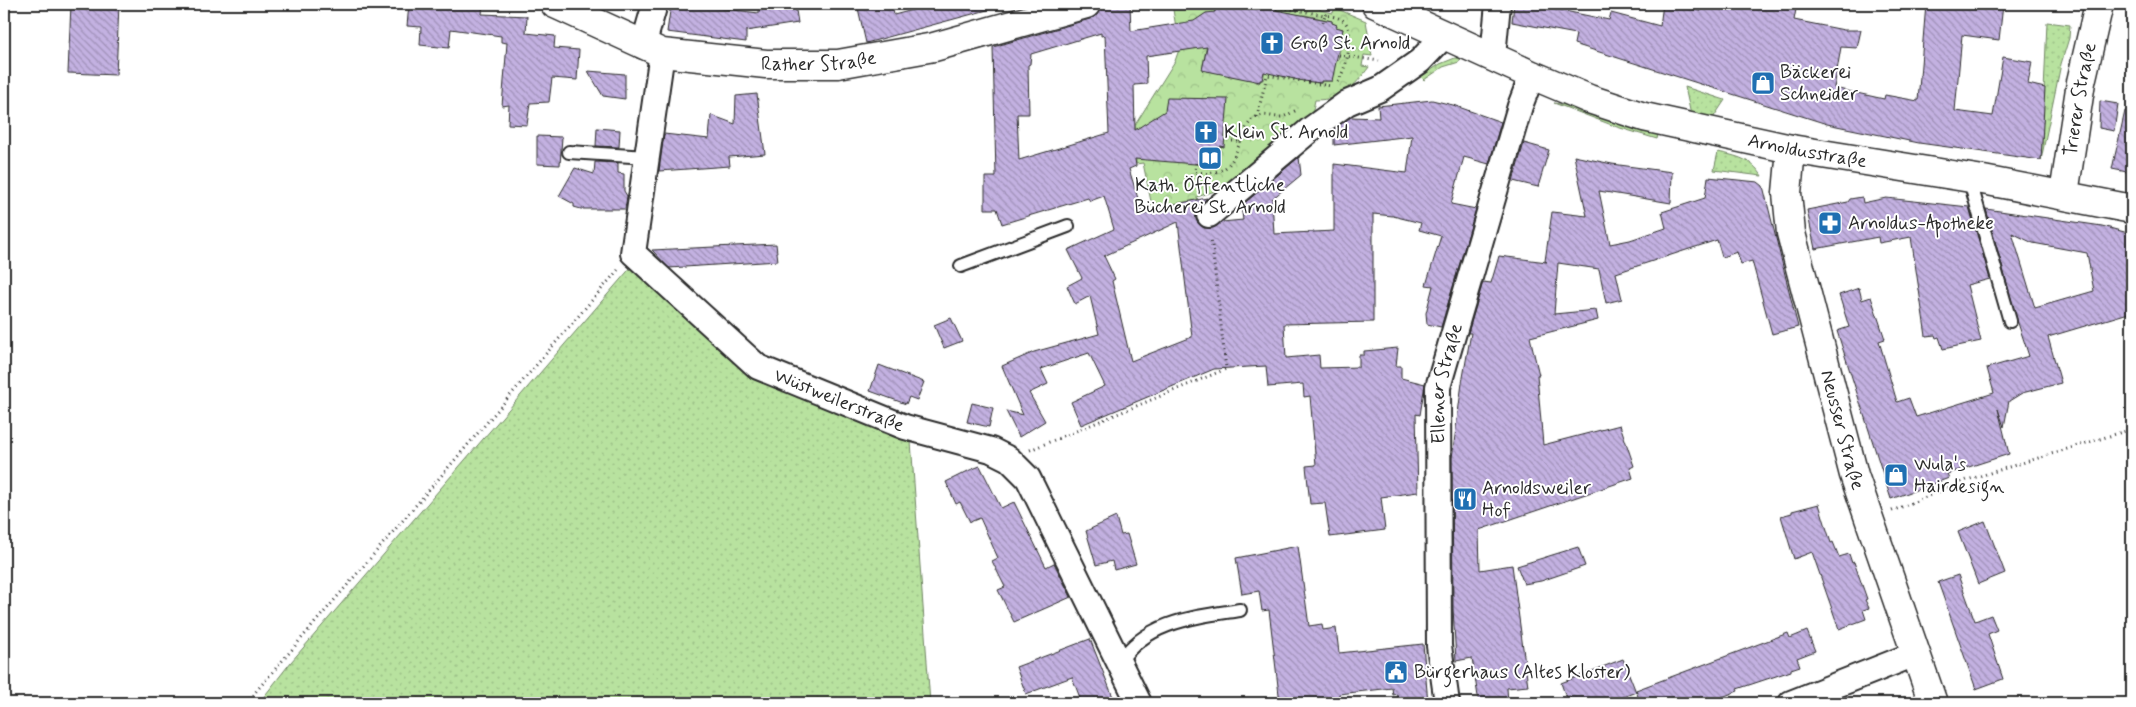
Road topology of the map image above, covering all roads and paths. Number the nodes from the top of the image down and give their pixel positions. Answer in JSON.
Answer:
{"nodes":[{"id":1,"x":555,"y":4,"type":"edge"},
{"id":2,"x":655,"y":4,"type":"edge"},
{"id":3,"x":1086,"y":4,"type":"edge"},
{"id":4,"x":1329,"y":4,"type":"edge"},
{"id":5,"x":1376,"y":4,"type":"edge"},
{"id":6,"x":1498,"y":4,"type":"edge"},
{"id":7,"x":2099,"y":4,"type":"edge"},
{"id":8,"x":1279,"y":6,"type":"edge"},
{"id":9,"x":1325,"y":15,"type":"junction"},
{"id":10,"x":1324,"y":22,"type":"dead end"},
{"id":11,"x":1445,"y":35,"type":"junction"},
{"id":12,"x":653,"y":50,"type":"junction"},
{"id":13,"x":1339,"y":55,"type":"dead end"},
{"id":14,"x":1347,"y":56,"type":"junction"},
{"id":15,"x":1493,"y":56,"type":"junction"},
{"id":16,"x":1365,"y":59,"type":"dead end"},
{"id":17,"x":1532,"y":75,"type":"junction"},
{"id":18,"x":1337,"y":97,"type":"junction"},
{"id":19,"x":1304,"y":108,"type":"dead end"},
{"id":20,"x":1257,"y":117,"type":"junction"},
{"id":21,"x":1232,"y":141,"type":"dead end"},
{"id":22,"x":1240,"y":142,"type":"junction"},
{"id":23,"x":1791,"y":149,"type":"junction"},
{"id":24,"x":569,"y":152,"type":"dead end"},
{"id":25,"x":647,"y":157,"type":"junction"},
{"id":26,"x":1199,"y":161,"type":"dead end"},
{"id":27,"x":1970,"y":178,"type":"junction"},
{"id":28,"x":2064,"y":194,"type":"junction"},
{"id":29,"x":2132,"y":209,"type":"edge"},
{"id":30,"x":1209,"y":215,"type":"joint"},
{"id":31,"x":1068,"y":226,"type":"dead end"},
{"id":32,"x":633,"y":253,"type":"junction"},
{"id":33,"x":961,"y":266,"type":"dead end"},
{"id":34,"x":2010,"y":321,"type":"dead end"},
{"id":35,"x":2132,"y":429,"type":"edge"},
{"id":36,"x":1009,"y":459,"type":"junction"},
{"id":37,"x":1868,"y":520,"type":"junction"},
{"id":38,"x":1240,"y":610,"type":"dead end"},
{"id":39,"x":1915,"y":654,"type":"junction"},
{"id":40,"x":1119,"y":663,"type":"junction"},
{"id":41,"x":246,"y":703,"type":"edge"},
{"id":42,"x":1139,"y":703,"type":"edge"},
{"id":43,"x":1447,"y":703,"type":"edge"},
{"id":44,"x":1790,"y":703,"type":"edge"},
{"id":45,"x":1933,"y":703,"type":"edge"}],
"edges":[{"from":1,"to":12,"type":"main road","name":"Rather Straße"},
{"from":2,"to":12,"type":"street"},
{"from":3,"to":12,"type":"main road","name":"Rather Straße"},
{"from":4,"to":9,"type":"path"},
{"from":5,"to":11,"type":"main road"},
{"from":6,"to":15,"type":"street"},
{"from":7,"to":28,"type":"main road","name":"Trierer Straße"},
{"from":8,"to":9,"type":"path"},
{"from":9,"to":10,"type":"path"},
{"from":9,"to":14,"type":"path"},
{"from":11,"to":15,"type":"main road"},
{"from":11,"to":18,"type":"street"},
{"from":12,"to":25,"type":"street"},
{"from":13,"to":14,"type":"path"},
{"from":14,"to":16,"type":"path"},
{"from":14,"to":18,"type":"path"},
{"from":15,"to":17,"type":"main road","name":"Arnoldusstraße"},
{"from":17,"to":23,"type":"main road","name":"Arnoldusstraße"},
{"from":17,"to":43,"type":"street","name":"Ellener Straße"},
{"from":18,"to":20,"type":"path"},
{"from":18,"to":30,"type":"street"},
{"from":19,"to":20,"type":"path"},
{"from":20,"to":22,"type":"path"},
{"from":21,"to":22,"type":"path"},
{"from":22,"to":26,"type":"path"},
{"from":23,"to":27,"type":"main road","name":"Arnoldusstraße"},
{"from":23,"to":37,"type":"main road","name":"Neusser Straße"},
{"from":24,"to":25,"type":"lane"},
{"from":25,"to":32,"type":"street"},
{"from":27,"to":28,"type":"main road","name":"Arnoldusstraße"},
{"from":27,"to":34,"type":"lane"},
{"from":28,"to":29,"type":"main road","name":"Arnoldusstraße"},
{"from":30,"to":36,"type":"path"},
{"from":31,"to":33,"type":"lane"},
{"from":32,"to":36,"type":"street","name":"Wüstweilerstraße"},
{"from":32,"to":41,"type":"path"},
{"from":35,"to":37,"type":"path"},
{"from":36,"to":40,"type":"street","name":"Wüstweilerstraße"},
{"from":37,"to":39,"type":"main road","name":"Neusser Straße"},
{"from":38,"to":40,"type":"lane"},
{"from":39,"to":44,"type":"street"},
{"from":39,"to":45,"type":"main road","name":"Neusser Straße"},
{"from":40,"to":42,"type":"street","name":"Wüstweilerstraße"}]}
